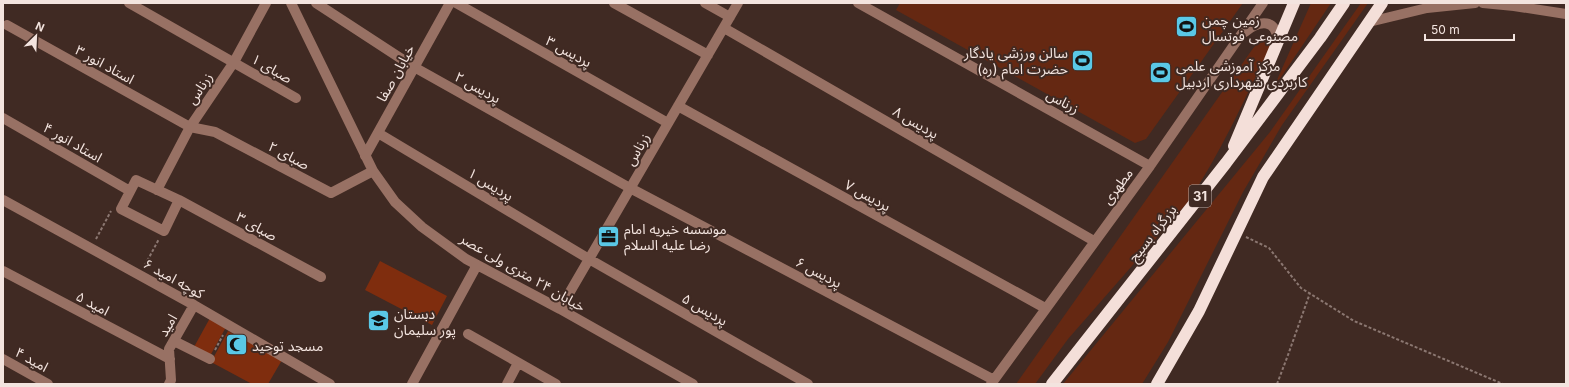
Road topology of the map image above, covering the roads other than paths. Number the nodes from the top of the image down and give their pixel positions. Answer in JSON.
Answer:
{"nodes":[{"id":1,"x":129,"y":3,"type":"edge"},
{"id":2,"x":266,"y":3,"type":"edge"},
{"id":3,"x":292,"y":3,"type":"edge"},
{"id":4,"x":316,"y":3,"type":"edge"},
{"id":5,"x":450,"y":3,"type":"edge"},
{"id":6,"x":456,"y":3,"type":"edge"},
{"id":7,"x":614,"y":3,"type":"edge"},
{"id":8,"x":705,"y":3,"type":"edge"},
{"id":9,"x":738,"y":3,"type":"edge"},
{"id":10,"x":858,"y":3,"type":"edge"},
{"id":11,"x":1263,"y":3,"type":"edge"},
{"id":12,"x":1294,"y":3,"type":"edge"},
{"id":13,"x":1344,"y":3,"type":"edge"},
{"id":14,"x":1382,"y":3,"type":"edge"},
{"id":15,"x":1475,"y":3,"type":"edge"},
{"id":16,"x":1483,"y":3,"type":"edge"},
{"id":17,"x":1566,"y":14,"type":"edge"},
{"id":18,"x":730,"y":17,"type":"junction"},
{"id":19,"x":1369,"y":22,"type":"junction"},
{"id":20,"x":7,"y":25,"type":"dead end"},
{"id":21,"x":724,"y":28,"type":"junction"},
{"id":22,"x":1239,"y":37,"type":"junction"},
{"id":23,"x":1277,"y":42,"type":"junction"},
{"id":24,"x":708,"y":55,"type":"junction"},
{"id":25,"x":234,"y":62,"type":"junction"},
{"id":26,"x":414,"y":68,"type":"junction"},
{"id":27,"x":296,"y":98,"type":"dead end"},
{"id":28,"x":678,"y":106,"type":"junction"},
{"id":29,"x":3,"y":118,"type":"edge"},
{"id":30,"x":668,"y":123,"type":"junction"},
{"id":31,"x":190,"y":127,"type":"junction"},
{"id":32,"x":378,"y":133,"type":"junction"},
{"id":33,"x":365,"y":156,"type":"junction"},
{"id":34,"x":1226,"y":163,"type":"junction"},
{"id":35,"x":1150,"y":166,"type":"junction"},
{"id":36,"x":373,"y":171,"type":"junction"},
{"id":37,"x":630,"y":188,"type":"junction"},
{"id":38,"x":156,"y":190,"type":"junction"},
{"id":39,"x":130,"y":191,"type":"junction"},
{"id":40,"x":3,"y":200,"type":"edge"},
{"id":41,"x":179,"y":200,"type":"junction"},
{"id":42,"x":1094,"y":241,"type":"junction"},
{"id":43,"x":589,"y":259,"type":"junction"},
{"id":44,"x":477,"y":265,"type":"junction"},
{"id":45,"x":3,"y":271,"type":"edge"},
{"id":46,"x":321,"y":278,"type":"dead end"},
{"id":47,"x":194,"y":305,"type":"junction"},
{"id":48,"x":1045,"y":308,"type":"junction"},
{"id":49,"x":560,"y":309,"type":"junction"},
{"id":50,"x":468,"y":334,"type":"dead end"},
{"id":51,"x":174,"y":341,"type":"junction"},
{"id":52,"x":3,"y":359,"type":"edge"},
{"id":53,"x":170,"y":359,"type":"junction"},
{"id":54,"x":210,"y":359,"type":"road end"},
{"id":55,"x":518,"y":363,"type":"junction"},
{"id":56,"x":992,"y":382,"type":"edge"},
{"id":57,"x":173,"y":383,"type":"edge"},
{"id":58,"x":48,"y":384,"type":"edge"},
{"id":59,"x":330,"y":384,"type":"edge"},
{"id":60,"x":412,"y":384,"type":"edge"},
{"id":61,"x":507,"y":384,"type":"edge"},
{"id":62,"x":556,"y":384,"type":"edge"},
{"id":63,"x":693,"y":384,"type":"edge"},
{"id":64,"x":808,"y":384,"type":"edge"},
{"id":65,"x":1052,"y":384,"type":"edge"},
{"id":66,"x":1157,"y":384,"type":"edge"}],
"edges":[{"from":1,"to":25,"type":"street","name":"صبای ۱"},
{"from":2,"to":25,"type":"street","name":"زرناس"},
{"from":3,"to":33,"type":"street","name":"خیابان ۲۴ متری ولی عصر"},
{"from":4,"to":26,"type":"street","name":"پردیس ۲"},
{"from":5,"to":26,"type":"street","name":"خیابان صفا"},
{"from":6,"to":30,"type":"street","name":"پردیس ۳"},
{"from":7,"to":24,"type":"street"},
{"from":8,"to":18,"type":"street"},
{"from":9,"to":18,"type":"street","name":"زرناس"},
{"from":10,"to":35,"type":"street","name":"زرناس"},
{"from":11,"to":22,"type":"street","name":"مطهری"},
{"from":12,"to":23,"type":"highway"},
{"from":13,"to":34,"type":"highway","name":"بزرگراه بسیج","number":"31"},
{"from":14,"to":19,"type":"highway"},
{"from":15,"to":19,"type":"street"},
{"from":16,"to":17,"type":"street"},
{"from":18,"to":21,"type":"street","name":"زرناس"},
{"from":19,"to":66,"type":"highway"},
{"from":20,"to":31,"type":"street","name":"استاد انور ۳"},
{"from":21,"to":24,"type":"street","name":"زرناس"},
{"from":21,"to":42,"type":"street","name":"پردیس ۸"},
{"from":22,"to":23,"type":"street"},
{"from":22,"to":35,"type":"street","name":"مطهری"},
{"from":23,"to":34,"type":"highway"},
{"from":24,"to":28,"type":"street","name":"زرناس"},
{"from":25,"to":27,"type":"street","name":"صبای ۱"},
{"from":25,"to":31,"type":"street","name":"زرناس"},
{"from":26,"to":32,"type":"street","name":"خیابان صفا"},
{"from":26,"to":37,"type":"street","name":"پردیس ۲"},
{"from":28,"to":30,"type":"street","name":"زرناس"},
{"from":28,"to":48,"type":"street","name":"پردیس ۷"},
{"from":29,"to":39,"type":"street","name":"استاد انور ۴"},
{"from":30,"to":37,"type":"street","name":"زرناس"},
{"from":31,"to":36,"type":"street","name":"صبای ۲"},
{"from":31,"to":38,"type":"street","name":"زرناس"},
{"from":32,"to":33,"type":"street","name":"خیابان صفا"},
{"from":32,"to":43,"type":"street","name":"پردیس ۱"},
{"from":33,"to":36,"type":"street","name":"خیابان ۲۴ متری ولی عصر"},
{"from":34,"to":65,"type":"highway","name":"بزرگراه بسیج","number":"31"},
{"from":35,"to":42,"type":"street","name":"مطهری"},
{"from":36,"to":44,"type":"street","name":"خیابان ۲۴ متری ولی عصر"},
{"from":37,"to":43,"type":"street","name":"زرناس"},
{"from":37,"to":56,"type":"street","name":"پردیس ۶"},
{"from":38,"to":39,"type":"street"},
{"from":38,"to":41,"type":"street"},
{"from":39,"to":41,"type":"street"},
{"from":40,"to":47,"type":"street","name":"کوچه امید ۶"},
{"from":41,"to":46,"type":"street","name":"صبای ۳"},
{"from":42,"to":48,"type":"street","name":"مطهری"},
{"from":43,"to":49,"type":"street","name":"زرناس"},
{"from":43,"to":64,"type":"street","name":"پردیس ۵"},
{"from":44,"to":49,"type":"street","name":"خیابان ۲۴ متری ولی عصر"},
{"from":44,"to":60,"type":"street"},
{"from":45,"to":53,"type":"street","name":"امید ۵"},
{"from":47,"to":51,"type":"street","name":"امید"},
{"from":47,"to":59,"type":"street","name":"کوچه امید ۶"},
{"from":48,"to":56,"type":"street","name":"مطهری"},
{"from":49,"to":63,"type":"street","name":"خیابان ۲۴ متری ولی عصر"},
{"from":50,"to":55,"type":"street"},
{"from":51,"to":53,"type":"street","name":"امید"},
{"from":51,"to":54,"type":"street"},
{"from":52,"to":58,"type":"street","name":"امید ۴"},
{"from":53,"to":57,"type":"street","name":"امید"},
{"from":55,"to":61,"type":"street"},
{"from":55,"to":62,"type":"street"}]}
